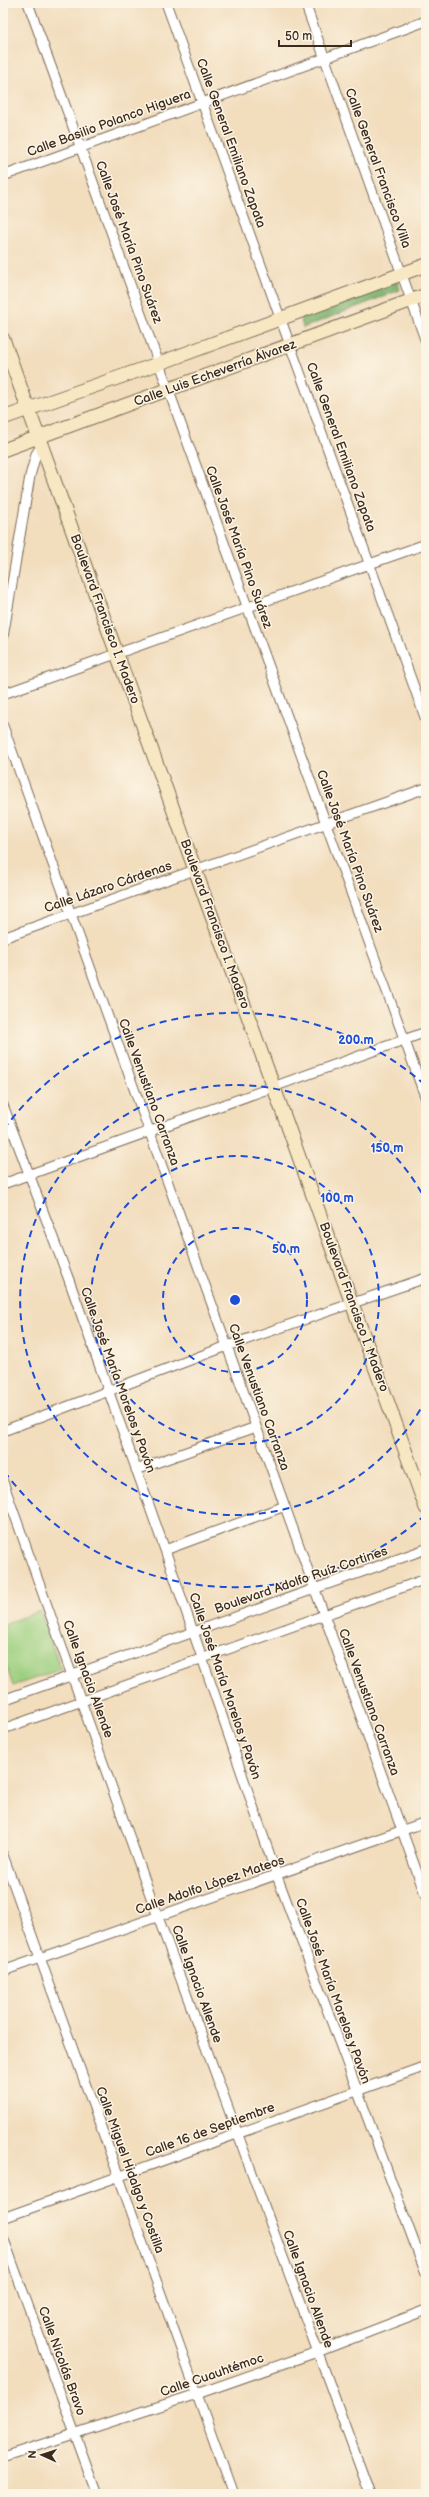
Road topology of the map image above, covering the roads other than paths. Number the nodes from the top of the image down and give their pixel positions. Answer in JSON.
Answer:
{"nodes":[{"id":1,"x":28,"y":3,"type":"edge"},
{"id":2,"x":166,"y":3,"type":"edge"},
{"id":3,"x":305,"y":3,"type":"edge"},
{"id":4,"x":426,"y":21,"type":"edge"},
{"id":5,"x":325,"y":58,"type":"junction"},
{"id":6,"x":202,"y":103,"type":"junction"},
{"id":7,"x":80,"y":148,"type":"junction"},
{"id":8,"x":3,"y":176,"type":"edge"},
{"id":9,"x":426,"y":265,"type":"edge"},
{"id":10,"x":401,"y":274,"type":"junction"},
{"id":11,"x":426,"y":294,"type":"edge"},
{"id":12,"x":410,"y":300,"type":"junction"},
{"id":13,"x":281,"y":319,"type":"junction"},
{"id":14,"x":3,"y":339,"type":"edge"},
{"id":15,"x":426,"y":342,"type":"edge"},
{"id":16,"x":291,"y":345,"type":"junction"},
{"id":17,"x":160,"y":363,"type":"junction"},
{"id":18,"x":169,"y":391,"type":"junction"},
{"id":19,"x":28,"y":410,"type":"junction"},
{"id":20,"x":3,"y":418,"type":"edge"},
{"id":21,"x":40,"y":441,"type":"junction"},
{"id":22,"x":3,"y":450,"type":"edge"},
{"id":23,"x":426,"y":544,"type":"edge"},
{"id":24,"x":370,"y":564,"type":"junction"},
{"id":25,"x":246,"y":609,"type":"junction"},
{"id":26,"x":3,"y":637,"type":"edge"},
{"id":27,"x":118,"y":655,"type":"junction"},
{"id":28,"x":3,"y":694,"type":"edge"},
{"id":29,"x":426,"y":720,"type":"edge"},
{"id":30,"x":3,"y":726,"type":"edge"},
{"id":31,"x":426,"y":788,"type":"edge"},
{"id":32,"x":328,"y":824,"type":"junction"},
{"id":33,"x":195,"y":871,"type":"junction"},
{"id":34,"x":71,"y":913,"type":"junction"},
{"id":35,"x":3,"y":938,"type":"edge"},
{"id":36,"x":426,"y":1032,"type":"edge"},
{"id":37,"x":403,"y":1041,"type":"junction"},
{"id":38,"x":275,"y":1086,"type":"junction"},
{"id":39,"x":426,"y":1099,"type":"edge"},
{"id":40,"x":3,"y":1105,"type":"edge"},
{"id":41,"x":149,"y":1130,"type":"junction"},
{"id":42,"x":28,"y":1174,"type":"junction"},
{"id":43,"x":3,"y":1184,"type":"edge"},
{"id":44,"x":426,"y":1278,"type":"edge"},
{"id":45,"x":354,"y":1304,"type":"junction"},
{"id":46,"x":227,"y":1346,"type":"junction"},
{"id":47,"x":109,"y":1392,"type":"junction"},
{"id":48,"x":256,"y":1426,"type":"junction"},
{"id":49,"x":3,"y":1431,"type":"edge"},
{"id":50,"x":136,"y":1470,"type":"junction"},
{"id":51,"x":3,"y":1482,"type":"edge"},
{"id":52,"x":285,"y":1506,"type":"junction"},
{"id":53,"x":426,"y":1508,"type":"edge"},
{"id":54,"x":426,"y":1549,"type":"edge"},
{"id":55,"x":165,"y":1550,"type":"junction"},
{"id":56,"x":426,"y":1580,"type":"edge"},
{"id":57,"x":315,"y":1589,"type":"junction"},
{"id":58,"x":324,"y":1615,"type":"junction"},
{"id":59,"x":192,"y":1632,"type":"junction"},
{"id":60,"x":201,"y":1660,"type":"junction"},
{"id":61,"x":73,"y":1675,"type":"junction"},
{"id":62,"x":3,"y":1700,"type":"edge"},
{"id":63,"x":82,"y":1700,"type":"junction"},
{"id":64,"x":3,"y":1730,"type":"edge"},
{"id":65,"x":426,"y":1822,"type":"edge"},
{"id":66,"x":402,"y":1830,"type":"junction"},
{"id":67,"x":3,"y":1854,"type":"edge"},
{"id":68,"x":277,"y":1876,"type":"junction"},
{"id":69,"x":426,"y":1897,"type":"edge"},
{"id":70,"x":158,"y":1917,"type":"junction"},
{"id":71,"x":41,"y":1956,"type":"junction"},
{"id":72,"x":3,"y":1971,"type":"edge"},
{"id":73,"x":426,"y":2066,"type":"edge"},
{"id":74,"x":357,"y":2093,"type":"junction"},
{"id":75,"x":238,"y":2134,"type":"junction"},
{"id":76,"x":119,"y":2177,"type":"junction"},
{"id":77,"x":3,"y":2218,"type":"edge"},
{"id":78,"x":3,"y":2237,"type":"edge"},
{"id":79,"x":426,"y":2274,"type":"edge"},
{"id":80,"x":426,"y":2310,"type":"edge"},
{"id":81,"x":317,"y":2352,"type":"junction"},
{"id":82,"x":197,"y":2394,"type":"junction"},
{"id":83,"x":75,"y":2433,"type":"junction"},
{"id":84,"x":3,"y":2457,"type":"edge"},
{"id":85,"x":97,"y":2494,"type":"edge"},
{"id":86,"x":233,"y":2494,"type":"edge"},
{"id":87,"x":370,"y":2494,"type":"edge"}],
"edges":[{"from":1,"to":7,"type":"street","name":"Calle José María Pino Suárez"},
{"from":2,"to":6,"type":"street","name":"Calle General Emiliano Zapata"},
{"from":3,"to":5,"type":"street","name":"Calle General Francisco Villa"},
{"from":4,"to":5,"type":"street","name":"Calle Basilio Polanco Higuera"},
{"from":5,"to":6,"type":"street","name":"Calle Basilio Polanco Higuera"},
{"from":5,"to":10,"type":"street","name":"Calle General Francisco Villa"},
{"from":6,"to":7,"type":"street","name":"Calle Basilio Polanco Higuera"},
{"from":6,"to":13,"type":"street","name":"Calle General Emiliano Zapata"},
{"from":7,"to":8,"type":"street","name":"Calle Basilio Polanco Higuera"},
{"from":7,"to":17,"type":"street","name":"Calle José María Pino Suárez"},
{"from":9,"to":10,"type":"street"},
{"from":10,"to":12,"type":"street","name":"Calle General Francisco Villa"},
{"from":10,"to":13,"type":"street"},
{"from":11,"to":12,"type":"street","name":"Calle Luis Echeverría Álvarez"},
{"from":12,"to":15,"type":"street","name":"Calle General Francisco Villa"},
{"from":12,"to":16,"type":"street","name":"Calle Luis Echeverría Álvarez"},
{"from":13,"to":16,"type":"street","name":"Calle General Emiliano Zapata"},
{"from":13,"to":17,"type":"street"},
{"from":14,"to":19,"type":"street","name":"Boulevard Francisco I. Madero"},
{"from":16,"to":18,"type":"street","name":"Calle Luis Echeverría Álvarez"},
{"from":16,"to":24,"type":"street","name":"Calle General Emiliano Zapata"},
{"from":17,"to":18,"type":"street","name":"Calle José María Pino Suárez"},
{"from":17,"to":19,"type":"street"},
{"from":18,"to":21,"type":"street","name":"Calle Luis Echeverría Álvarez"},
{"from":18,"to":25,"type":"street","name":"Calle José María Pino Suárez"},
{"from":19,"to":20,"type":"street"},
{"from":19,"to":21,"type":"street","name":"Boulevard Francisco I. Madero"},
{"from":21,"to":22,"type":"street","name":"Calle Luis Echeverría Álvarez"},
{"from":21,"to":26,"type":"street"},
{"from":21,"to":27,"type":"street","name":"Boulevard Francisco I. Madero"},
{"from":23,"to":24,"type":"street"},
{"from":24,"to":25,"type":"street"},
{"from":24,"to":29,"type":"street","name":"Calle General Emiliano Zapata"},
{"from":25,"to":27,"type":"street"},
{"from":25,"to":32,"type":"street","name":"Calle José María Pino Suárez"},
{"from":27,"to":28,"type":"street"},
{"from":27,"to":33,"type":"street","name":"Boulevard Francisco I. Madero"},
{"from":30,"to":34,"type":"street","name":"Calle Venustiano Carranza"},
{"from":31,"to":32,"type":"street","name":"Calle Lázaro Cárdenas"},
{"from":32,"to":33,"type":"street","name":"Calle Lázaro Cárdenas"},
{"from":32,"to":37,"type":"street","name":"Calle José María Pino Suárez"},
{"from":33,"to":34,"type":"street","name":"Calle Lázaro Cárdenas"},
{"from":33,"to":38,"type":"street","name":"Boulevard Francisco I. Madero"},
{"from":34,"to":35,"type":"street","name":"Calle Lázaro Cárdenas"},
{"from":34,"to":41,"type":"street","name":"Calle Venustiano Carranza"},
{"from":36,"to":37,"type":"street"},
{"from":37,"to":38,"type":"street"},
{"from":37,"to":39,"type":"street","name":"Calle José María Pino Suárez"},
{"from":38,"to":41,"type":"street"},
{"from":38,"to":45,"type":"street","name":"Boulevard Francisco I. Madero"},
{"from":40,"to":42,"type":"street","name":"Calle José María Morelos y Pavón"},
{"from":41,"to":42,"type":"street"},
{"from":41,"to":46,"type":"street","name":"Calle Venustiano Carranza"},
{"from":42,"to":43,"type":"street"},
{"from":42,"to":47,"type":"street","name":"Calle José María Morelos y Pavón"},
{"from":44,"to":45,"type":"street"},
{"from":45,"to":46,"type":"street"},
{"from":45,"to":53,"type":"street","name":"Boulevard Francisco I. Madero"},
{"from":46,"to":47,"type":"street"},
{"from":46,"to":48,"type":"street","name":"Calle Venustiano Carranza"},
{"from":47,"to":49,"type":"street"},
{"from":47,"to":50,"type":"street","name":"Calle José María Morelos y Pavón"},
{"from":48,"to":50,"type":"street"},
{"from":48,"to":52,"type":"street","name":"Calle Venustiano Carranza"},
{"from":50,"to":55,"type":"street","name":"Calle José María Morelos y Pavón"},
{"from":51,"to":61,"type":"street","name":"Calle Ignacio Allende"},
{"from":52,"to":55,"type":"street"},
{"from":52,"to":57,"type":"street","name":"Calle Venustiano Carranza"},
{"from":54,"to":57,"type":"street","name":"Boulevard Adolfo Ruíz Cortines"},
{"from":55,"to":59,"type":"street","name":"Calle José María Morelos y Pavón"},
{"from":56,"to":58,"type":"street"},
{"from":57,"to":58,"type":"street","name":"Calle Venustiano Carranza"},
{"from":57,"to":59,"type":"street","name":"Boulevard Adolfo Ruíz Cortines"},
{"from":58,"to":60,"type":"street"},
{"from":58,"to":66,"type":"street","name":"Calle Venustiano Carranza"},
{"from":59,"to":60,"type":"street","name":"Calle José María Morelos y Pavón"},
{"from":59,"to":61,"type":"street","name":"Boulevard Adolfo Ruíz Cortines"},
{"from":60,"to":63,"type":"street"},
{"from":60,"to":68,"type":"street","name":"Calle José María Morelos y Pavón"},
{"from":61,"to":62,"type":"street","name":"Boulevard Adolfo Ruíz Cortines"},
{"from":61,"to":63,"type":"street","name":"Calle Ignacio Allende"},
{"from":63,"to":64,"type":"street"},
{"from":63,"to":70,"type":"street","name":"Calle Ignacio Allende"},
{"from":65,"to":66,"type":"street","name":"Calle Adolfo López Mateos"},
{"from":66,"to":68,"type":"street","name":"Calle Adolfo López Mateos"},
{"from":66,"to":69,"type":"street","name":"Calle Venustiano Carranza"},
{"from":67,"to":71,"type":"street","name":"Calle Miguel Hidalgo y Costilla"},
{"from":68,"to":70,"type":"street","name":"Calle Adolfo López Mateos"},
{"from":68,"to":74,"type":"street","name":"Calle José María Morelos y Pavón"},
{"from":70,"to":71,"type":"street","name":"Calle Adolfo López Mateos"},
{"from":70,"to":75,"type":"street","name":"Calle Ignacio Allende"},
{"from":71,"to":72,"type":"street","name":"Calle Adolfo López Mateos"},
{"from":71,"to":76,"type":"street","name":"Calle Miguel Hidalgo y Costilla"},
{"from":73,"to":74,"type":"street","name":"Calle 16 de Septiembre"},
{"from":74,"to":75,"type":"street","name":"Calle 16 de Septiembre"},
{"from":74,"to":79,"type":"street","name":"Calle José María Morelos y Pavón"},
{"from":75,"to":76,"type":"street","name":"Calle 16 de Septiembre"},
{"from":75,"to":81,"type":"street","name":"Calle Ignacio Allende"},
{"from":76,"to":77,"type":"street","name":"Calle 16 de Septiembre"},
{"from":76,"to":82,"type":"street","name":"Calle Miguel Hidalgo y Costilla"},
{"from":78,"to":83,"type":"street","name":"Calle Nicolás Bravo"},
{"from":80,"to":81,"type":"street","name":"Calle Cuauhtémoc"},
{"from":81,"to":82,"type":"street","name":"Calle Cuauhtémoc"},
{"from":81,"to":87,"type":"street","name":"Calle Ignacio Allende"},
{"from":82,"to":83,"type":"street","name":"Calle Cuauhtémoc"},
{"from":82,"to":86,"type":"street","name":"Calle Miguel Hidalgo y Costilla"},
{"from":83,"to":84,"type":"street","name":"Calle Cuauhtémoc"},
{"from":83,"to":85,"type":"street","name":"Calle Nicolás Bravo"}]}
